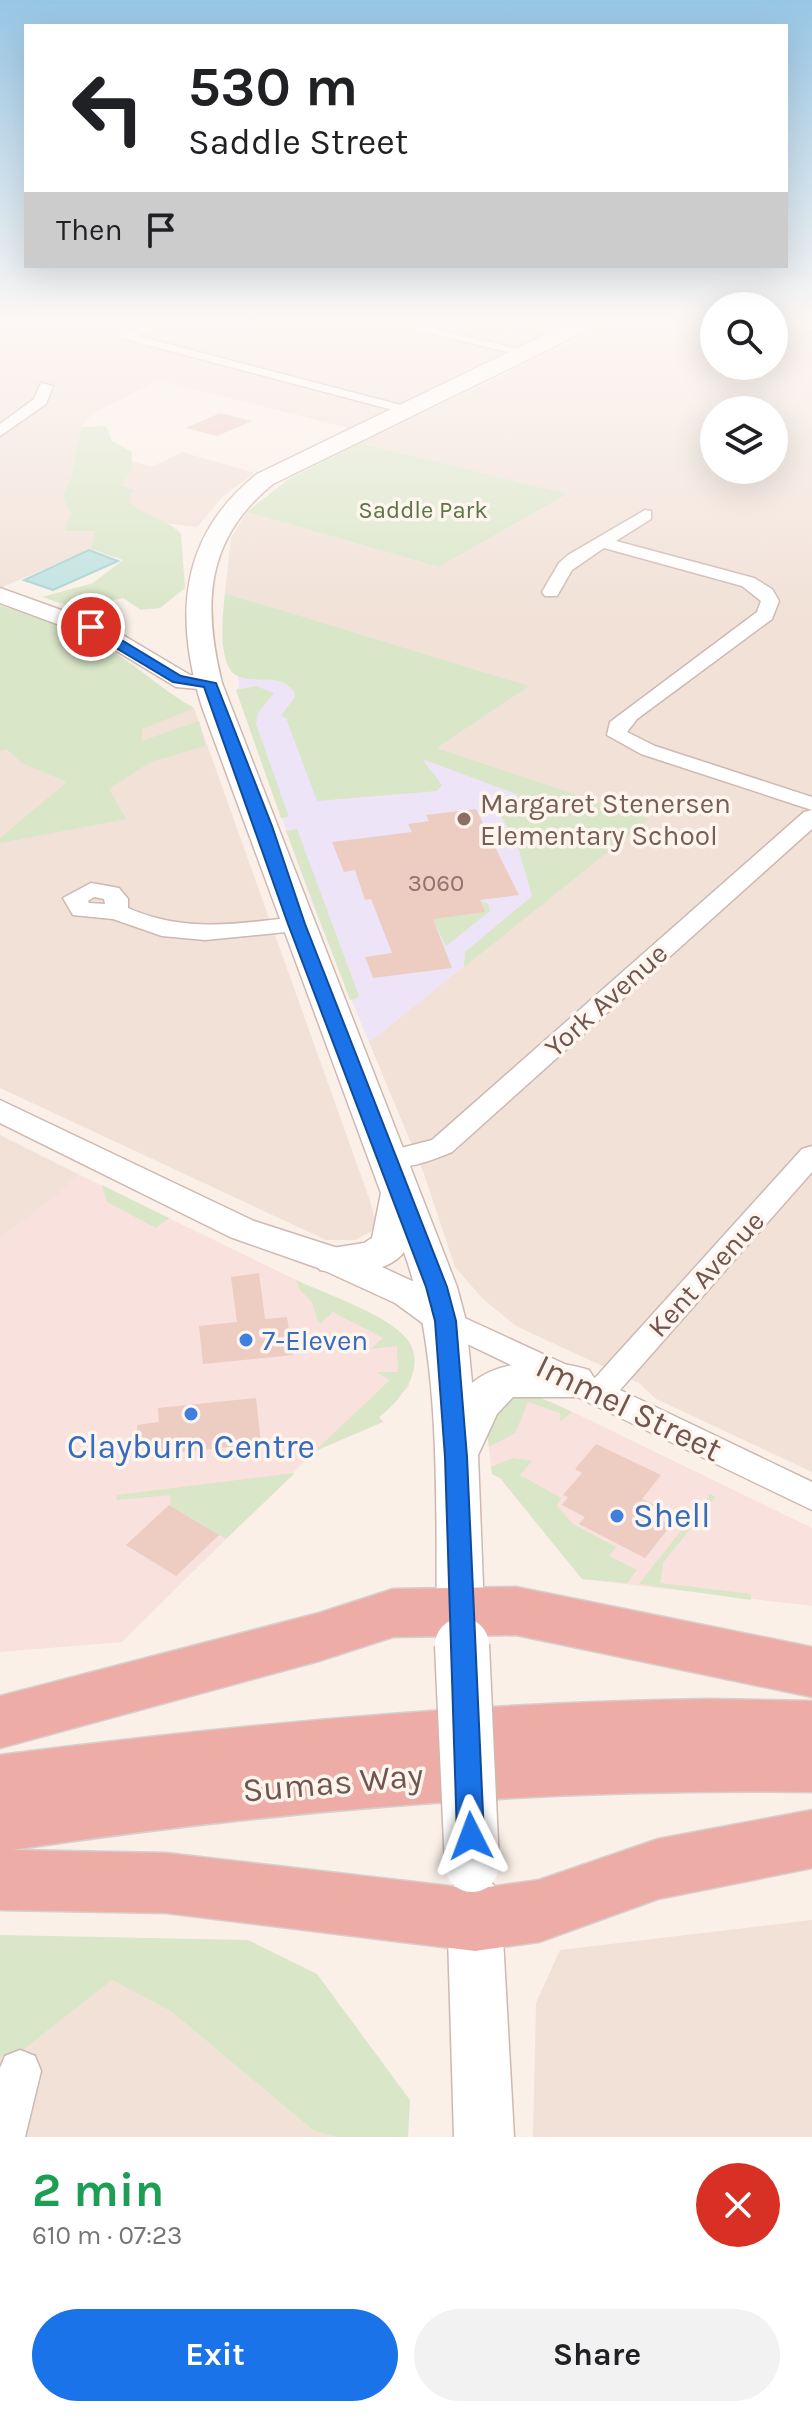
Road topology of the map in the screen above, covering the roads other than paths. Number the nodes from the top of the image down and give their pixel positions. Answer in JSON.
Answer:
{"nodes":[{"id":1,"x":379,"y":423,"type":"edge"},
{"id":2,"x":645,"y":515,"type":"dead end"},
{"id":3,"x":601,"y":542,"type":"junction"},
{"id":4,"x":551,"y":592,"type":"dead end"},
{"id":5,"x":0,"y":595,"type":"edge"},
{"id":6,"x":210,"y":683,"type":"junction"},
{"id":7,"x":812,"y":804,"type":"edge"},
{"id":8,"x":812,"y":817,"type":"edge"},
{"id":9,"x":117,"y":912,"type":"dead end"},
{"id":10,"x":296,"y":924,"type":"junction"},
{"id":11,"x":0,"y":1110,"type":"edge"},
{"id":12,"x":812,"y":1155,"type":"edge"},
{"id":13,"x":394,"y":1175,"type":"junction"},
{"id":14,"x":242,"y":1229,"type":"junction"},
{"id":15,"x":334,"y":1260,"type":"junction"},
{"id":16,"x":445,"y":1321,"type":"junction"},
{"id":17,"x":587,"y":1387,"type":"junction"},
{"id":18,"x":456,"y":1457,"type":"junction"},
{"id":19,"x":812,"y":1497,"type":"edge"},
{"id":20,"x":461,"y":1629,"type":"junction"},
{"id":21,"x":812,"y":1672,"type":"edge"},
{"id":22,"x":0,"y":1722,"type":"edge"},
{"id":23,"x":812,"y":1728,"type":"edge"},
{"id":24,"x":812,"y":1765,"type":"edge"},
{"id":25,"x":0,"y":1783,"type":"edge"},
{"id":26,"x":0,"y":1823,"type":"edge"},
{"id":27,"x":812,"y":1839,"type":"edge"},
{"id":28,"x":0,"y":1880,"type":"edge"},
{"id":29,"x":474,"y":1892,"type":"junction"},
{"id":30,"x":20,"y":2071,"type":"dead end"},
{"id":31,"x":3,"y":2137,"type":"edge"},
{"id":32,"x":484,"y":2137,"type":"edge"}],
"edges":[{"from":1,"to":6,"type":"main road"},
{"from":2,"to":3,"type":"street"},
{"from":3,"to":4,"type":"street"},
{"from":3,"to":7,"type":"street"},
{"from":5,"to":6,"type":"street"},
{"from":6,"to":10,"type":"main road"},
{"from":8,"to":13,"type":"street","name":"York Avenue"},
{"from":9,"to":10,"type":"street"},
{"from":10,"to":13,"type":"main road"},
{"from":11,"to":14,"type":"street","name":"Immel Street"},
{"from":12,"to":17,"type":"street","name":"Kent Avenue"},
{"from":13,"to":15,"type":"main road"},
{"from":13,"to":16,"type":"main road"},
{"from":14,"to":15,"type":"street","name":"Immel Street"},
{"from":14,"to":16,"type":"street","name":"Immel Street"},
{"from":15,"to":16,"type":"street","name":"Immel Street"},
{"from":16,"to":17,"type":"street","name":"Immel Street"},
{"from":16,"to":18,"type":"main road"},
{"from":17,"to":18,"type":"main road"},
{"from":17,"to":19,"type":"street","name":"Immel Street"},
{"from":18,"to":20,"type":"main road"},
{"from":20,"to":21,"type":"highway"},
{"from":20,"to":22,"type":"highway"},
{"from":20,"to":29,"type":"main road","bridge":true},
{"from":23,"to":25,"type":"highway","name":"Sumas Way"},
{"from":24,"to":26,"type":"highway","name":"Sumas Way"},
{"from":27,"to":29,"type":"highway"},
{"from":28,"to":29,"type":"highway"},
{"from":29,"to":32,"type":"main road"},
{"from":30,"to":31,"type":"street"}]}
